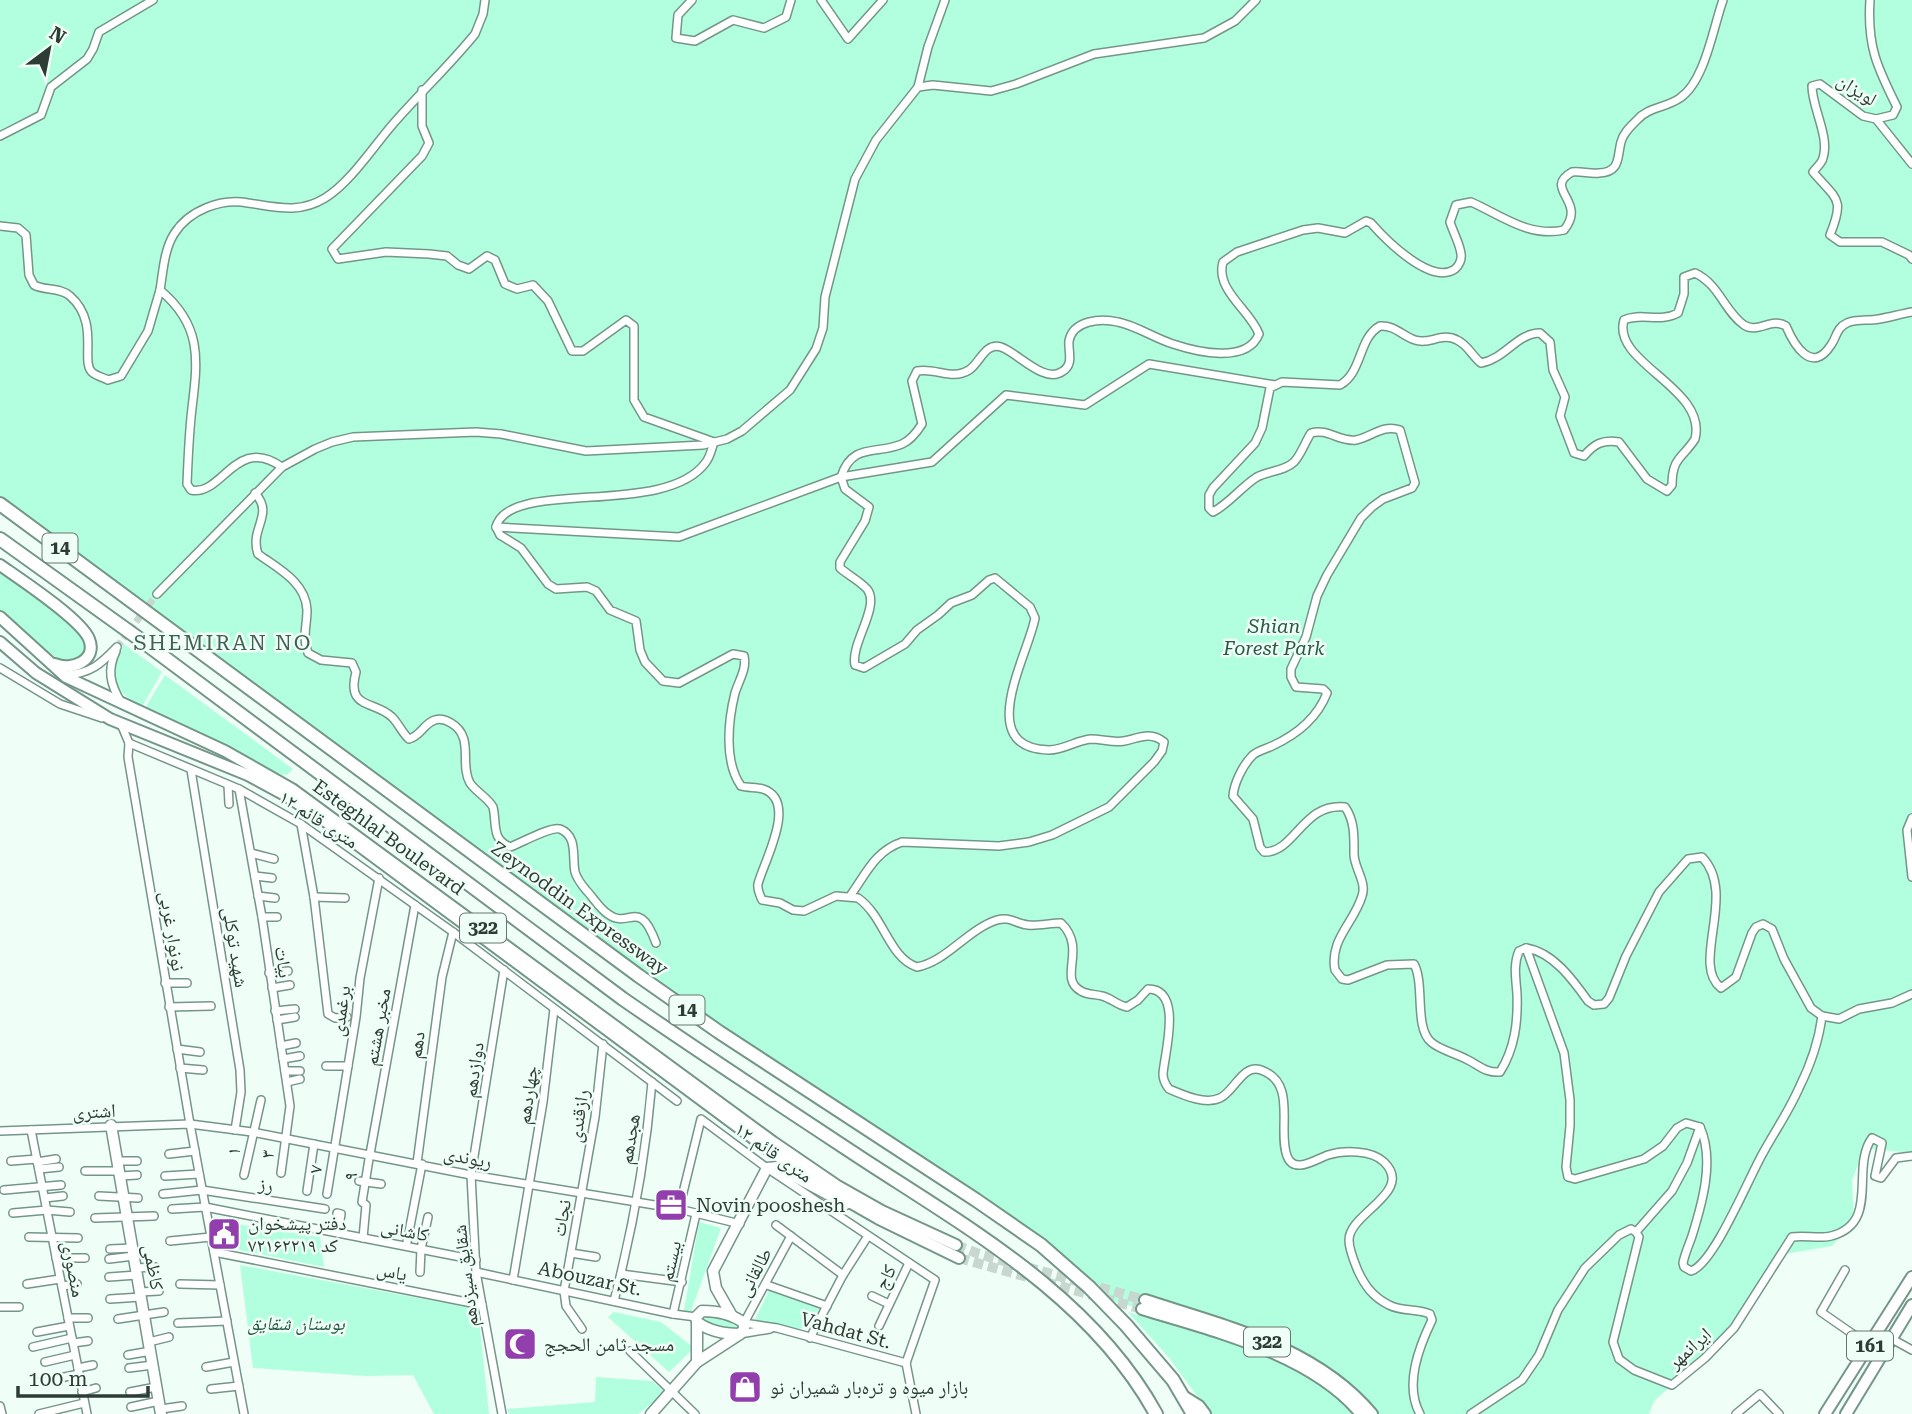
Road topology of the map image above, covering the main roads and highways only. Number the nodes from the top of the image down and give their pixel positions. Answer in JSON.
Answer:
{"nodes":[{"id":1,"x":0,"y":504,"type":"edge"},
{"id":2,"x":0,"y":539,"type":"edge"},
{"id":3,"x":0,"y":565,"type":"edge"},
{"id":4,"x":2,"y":619,"type":"edge"},
{"id":5,"x":0,"y":642,"type":"edge"},
{"id":6,"x":46,"y":660,"type":"junction"},
{"id":7,"x":196,"y":737,"type":"junction"},
{"id":8,"x":192,"y":751,"type":"junction"},
{"id":9,"x":111,"y":1125,"type":"road end"},
{"id":10,"x":864,"y":1211,"type":"junction"},
{"id":11,"x":956,"y":1245,"type":"tunnel mouth"},
{"id":12,"x":959,"y":1258,"type":"tunnel mouth"},
{"id":13,"x":1912,"y":1277,"type":"edge"},
{"id":14,"x":1912,"y":1306,"type":"edge"},
{"id":15,"x":732,"y":1316,"type":"junction"},
{"id":16,"x":697,"y":1320,"type":"junction"},
{"id":17,"x":740,"y":1335,"type":"junction"},
{"id":18,"x":697,"y":1362,"type":"junction"},
{"id":19,"x":1183,"y":1395,"type":"junction"},
{"id":20,"x":160,"y":1408,"type":"edge"},
{"id":21,"x":651,"y":1414,"type":"edge"},
{"id":22,"x":1156,"y":1414,"type":"edge"},
{"id":23,"x":1193,"y":1414,"type":"edge"},
{"id":24,"x":1205,"y":1414,"type":"edge"},
{"id":25,"x":1361,"y":1414,"type":"edge"},
{"id":26,"x":1373,"y":1414,"type":"edge"},
{"id":27,"x":1825,"y":1414,"type":"edge"},
{"id":28,"x":1846,"y":1414,"type":"edge"}],
"edges":[{"from":1,"to":19,"type":"highway","name":"Zeynoddin Expressway","number":"14"},
{"from":2,"to":22,"type":"highway","number":"14"},
{"from":3,"to":6,"type":"main road"},
{"from":4,"to":6,"type":"main road","name":"Esteghlal Boulevard","number":"322"},
{"from":5,"to":8,"type":"main road","name":"Esteghlal Boulevard","number":"322"},
{"from":6,"to":7,"type":"main road","name":"Esteghlal Boulevard","number":"322"},
{"from":7,"to":8,"type":"main road"},
{"from":7,"to":11,"type":"main road","name":"Esteghlal Boulevard","number":"322"},
{"from":8,"to":10,"type":"main road","name":"Esteghlal Boulevard","number":"322"},
{"from":9,"to":20,"type":"main road","name":"کاظمی"},
{"from":10,"to":12,"type":"main road","name":"Esteghlal Boulevard","number":"322"},
{"from":10,"to":15,"type":"main road"},
{"from":13,"to":27,"type":"main road","number":"161"},
{"from":14,"to":28,"type":"main road","number":"161"},
{"from":15,"to":16,"type":"main road","name":"Abouzar St."},
{"from":15,"to":17,"type":"main road","name":"Abouzar St."},
{"from":16,"to":17,"type":"main road","name":"Abouzar St."},
{"from":16,"to":18,"type":"main road"},
{"from":17,"to":18,"type":"main road"},
{"from":18,"to":21,"type":"main road"},
{"from":19,"to":23,"type":"highway","name":"Zeynoddin Expressway","number":"14"},
{"from":19,"to":24,"type":"main road"},
{"from":25,"to":26,"type":"main road","number":"322"}]}
